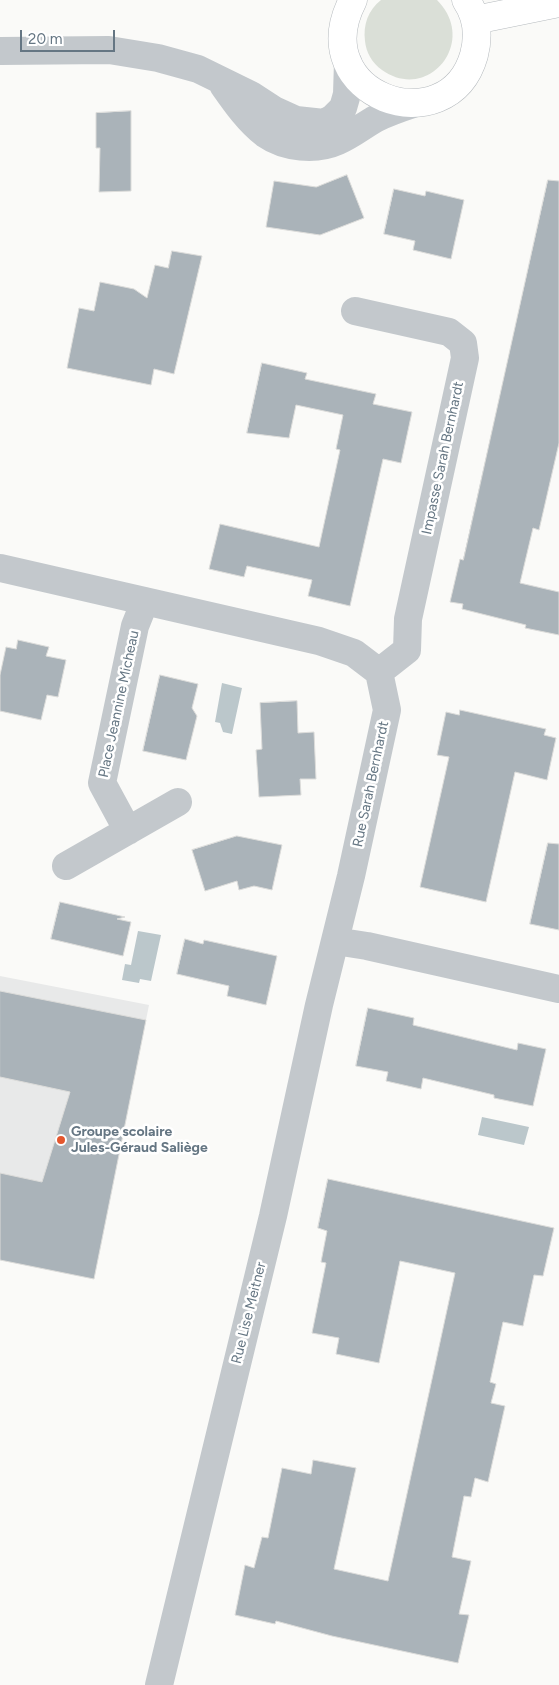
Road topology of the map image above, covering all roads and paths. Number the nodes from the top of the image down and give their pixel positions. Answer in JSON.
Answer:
{"nodes":[{"id":1,"x":353,"y":0,"type":"edge"},
{"id":2,"x":559,"y":2,"type":"edge"},
{"id":3,"x":471,"y":10,"type":"edge"},
{"id":4,"x":0,"y":52,"type":"edge"},
{"id":5,"x":348,"y":62,"type":"junction"},
{"id":6,"x":220,"y":81,"type":"junction"},
{"id":7,"x":413,"y":104,"type":"junction"},
{"id":8,"x":356,"y":311,"type":"dead end"},
{"id":9,"x":0,"y":568,"type":"edge"},
{"id":10,"x":145,"y":601,"type":"junction"},
{"id":11,"x":379,"y":672,"type":"junction"},
{"id":12,"x":178,"y":802,"type":"dead end"},
{"id":13,"x":128,"y":830,"type":"junction"},
{"id":14,"x":66,"y":866,"type":"dead end"},
{"id":15,"x":335,"y":941,"type":"junction"},
{"id":16,"x":559,"y":989,"type":"edge"},
{"id":17,"x":160,"y":1685,"type":"edge"}],
"edges":[{"from":1,"to":5,"type":"main road"},
{"from":2,"to":3,"type":"main road"},
{"from":3,"to":7,"type":"main road"},
{"from":4,"to":6,"type":"street"},
{"from":5,"to":6,"type":"street"},
{"from":5,"to":7,"type":"main road"},
{"from":6,"to":7,"type":"street"},
{"from":8,"to":11,"type":"street","name":"Impasse Sarah Bernhardt"},
{"from":9,"to":10,"type":"street"},
{"from":10,"to":11,"type":"street"},
{"from":10,"to":13,"type":"street","name":"Place Jeannine Micheau"},
{"from":11,"to":15,"type":"street","name":"Rue Sarah Bernhardt"},
{"from":12,"to":13,"type":"street"},
{"from":13,"to":14,"type":"street"},
{"from":15,"to":16,"type":"street"},
{"from":15,"to":17,"type":"street","name":"Rue Lise Meitner"}]}
